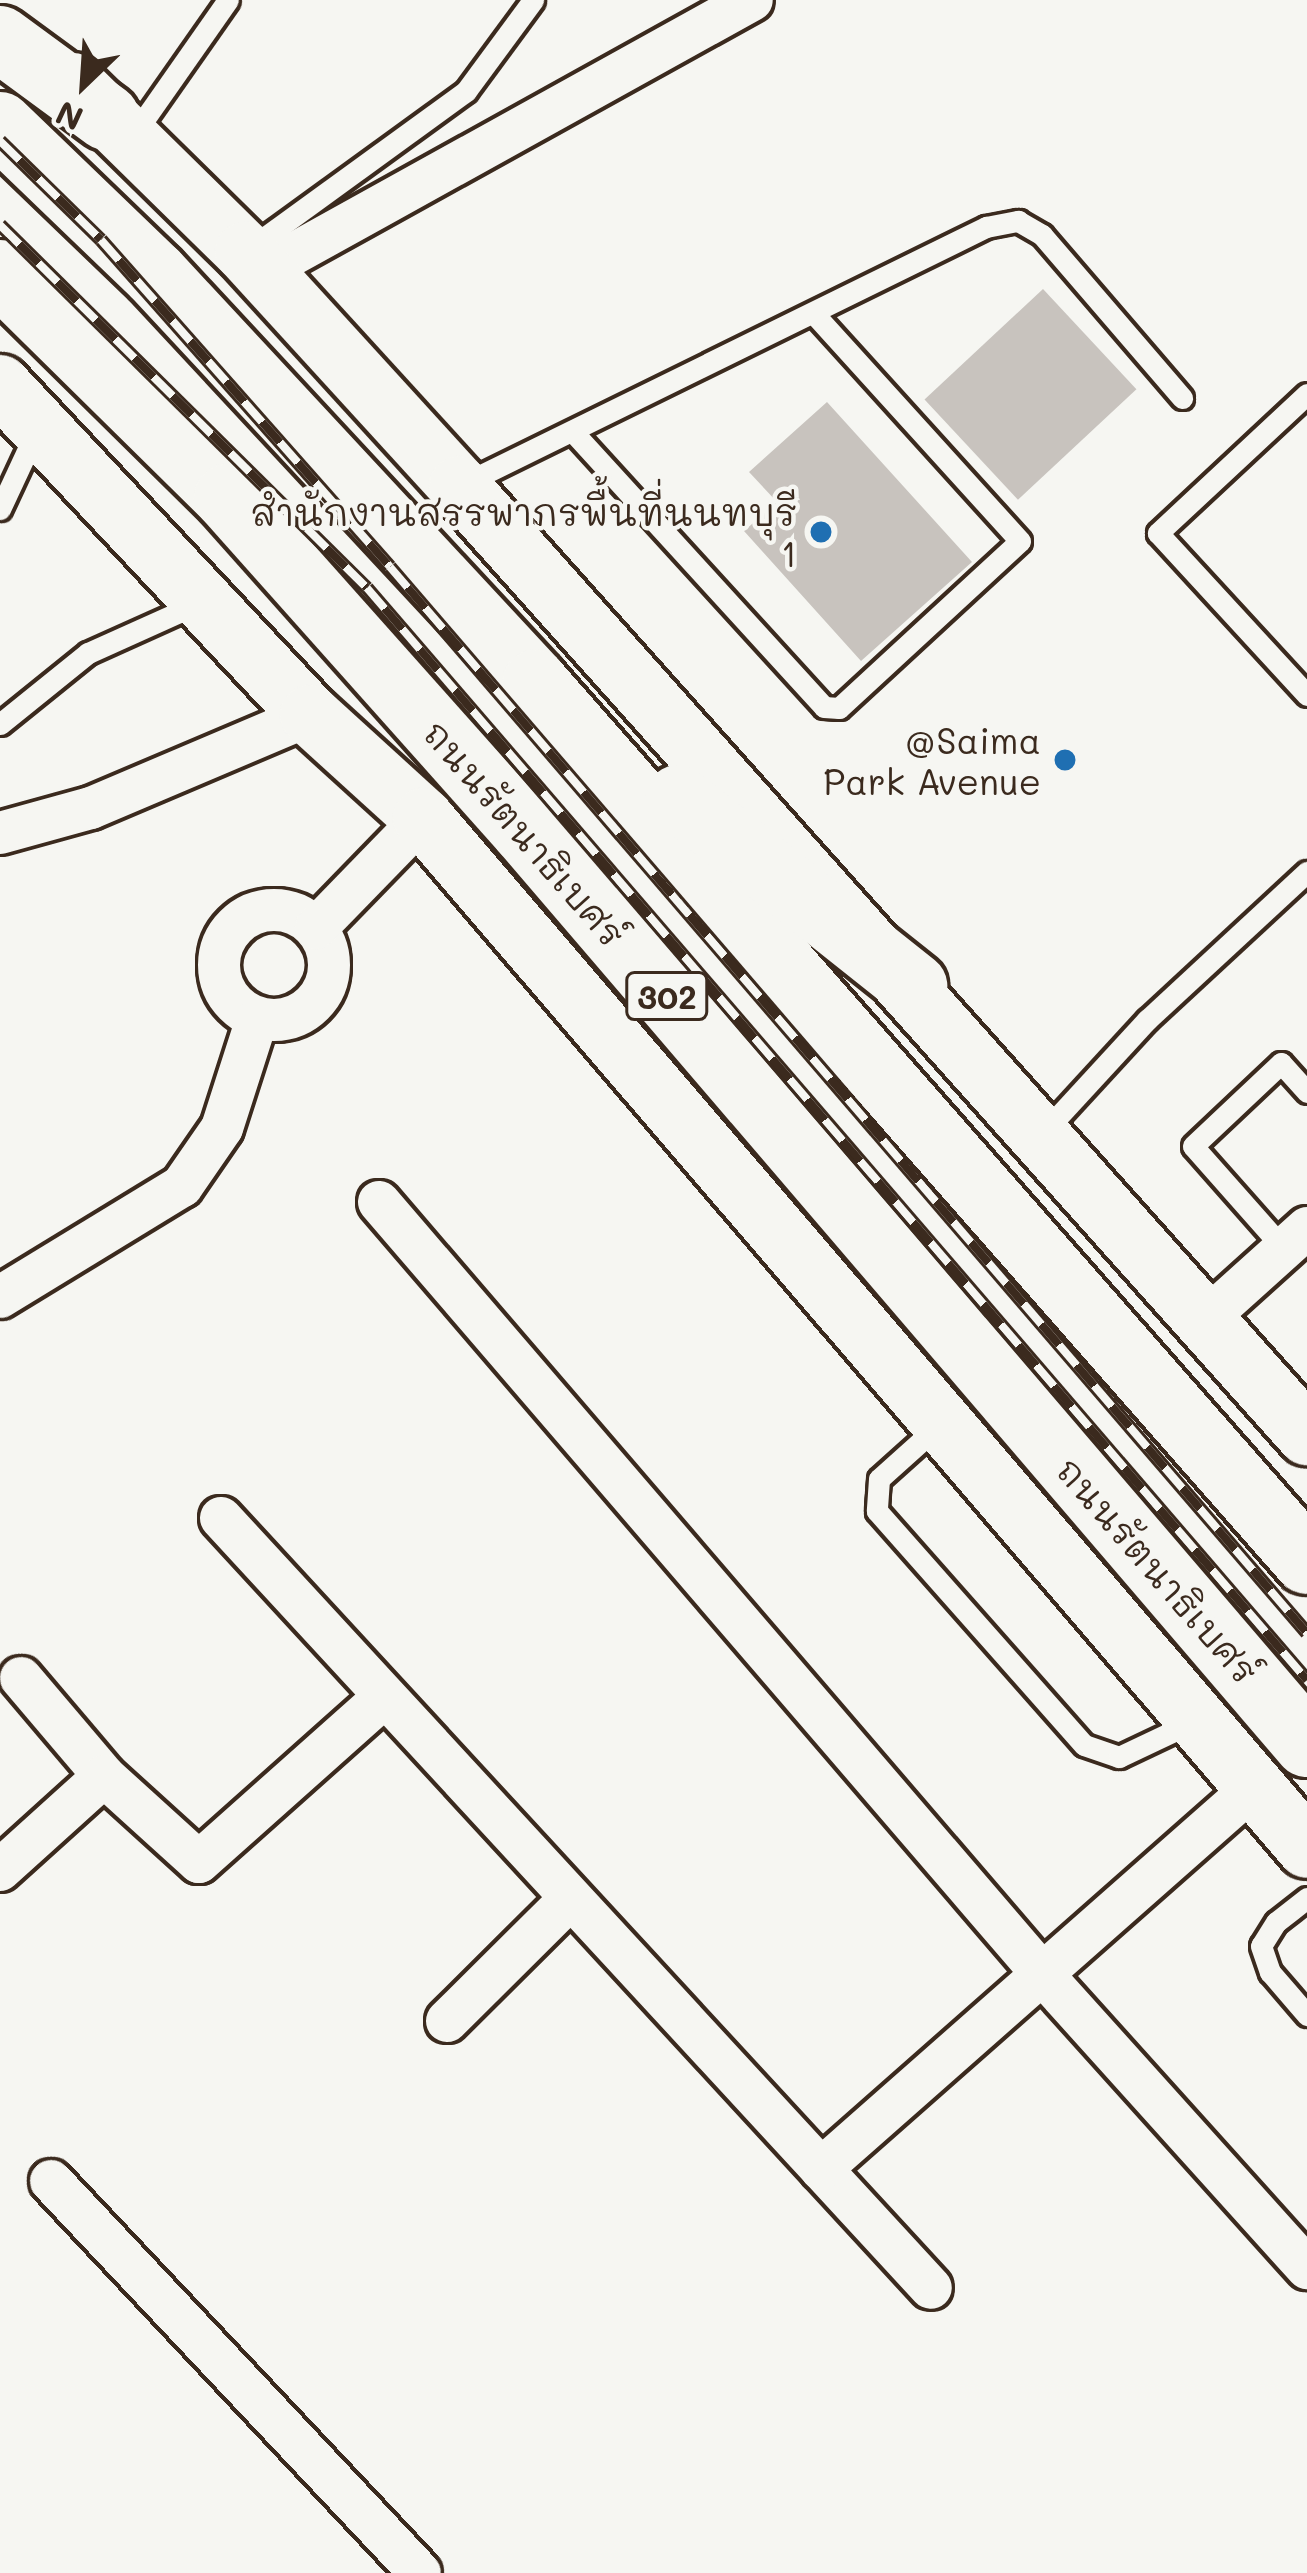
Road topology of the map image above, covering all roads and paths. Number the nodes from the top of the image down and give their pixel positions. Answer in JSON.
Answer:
{"nodes":[{"id":1,"x":228,"y":0,"type":"edge"},
{"id":2,"x":532,"y":0,"type":"edge"},
{"id":3,"x":752,"y":0,"type":"edge"},
{"id":4,"x":0,"y":12,"type":"edge"},
{"id":5,"x":0,"y":39,"type":"edge"},
{"id":6,"x":0,"y":125,"type":"edge"},
{"id":7,"x":119,"y":127,"type":"junction"},
{"id":8,"x":253,"y":262,"type":"junction"},
{"id":9,"x":0,"y":273,"type":"edge"},
{"id":10,"x":818,"y":317,"type":"junction"},
{"id":11,"x":1307,"y":394,"type":"edge"},
{"id":12,"x":1182,"y":398,"type":"dead end"},
{"id":13,"x":19,"y":406,"type":"edge"},
{"id":14,"x":573,"y":433,"type":"junction"},
{"id":15,"x":459,"y":486,"type":"junction"},
{"id":16,"x":0,"y":509,"type":"edge"},
{"id":17,"x":203,"y":601,"type":"junction"},
{"id":18,"x":535,"y":683,"type":"junction"},
{"id":19,"x":1307,"y":695,"type":"edge"},
{"id":20,"x":310,"y":715,"type":"junction"},
{"id":21,"x":0,"y":724,"type":"edge"},
{"id":22,"x":423,"y":818,"type":"junction"},
{"id":23,"x":0,"y":833,"type":"edge"},
{"id":24,"x":1307,"y":872,"type":"edge"},
{"id":25,"x":316,"y":928,"type":"junction"},
{"id":26,"x":914,"y":986,"type":"junction"},
{"id":27,"x":257,"y":1019,"type":"junction"},
{"id":28,"x":1307,"y":1092,"type":"edge"},
{"id":29,"x":1042,"y":1135,"type":"junction"},
{"id":30,"x":380,"y":1202,"type":"dead end"},
{"id":31,"x":1295,"y":1239,"type":"edge"},
{"id":32,"x":0,"y":1297,"type":"edge"},
{"id":33,"x":1206,"y":1319,"type":"junction"},
{"id":34,"x":941,"y":1424,"type":"junction"},
{"id":35,"x":1307,"y":1436,"type":"edge"},
{"id":36,"x":221,"y":1517,"type":"dead end"},
{"id":37,"x":1307,"y":1561,"type":"edge"},
{"id":38,"x":21,"y":1678,"type":"dead end"},
{"id":39,"x":382,"y":1699,"type":"junction"},
{"id":40,"x":1195,"y":1721,"type":"junction"},
{"id":41,"x":1307,"y":1744,"type":"edge"},
{"id":42,"x":104,"y":1776,"type":"junction"},
{"id":43,"x":1253,"y":1788,"type":"junction"},
{"id":44,"x":1307,"y":1848,"type":"edge"},
{"id":45,"x":0,"y":1870,"type":"edge"},
{"id":46,"x":1307,"y":1898,"type":"edge"},
{"id":47,"x":570,"y":1899,"type":"junction"},
{"id":48,"x":1045,"y":1977,"type":"junction"},
{"id":49,"x":1307,"y":2015,"type":"edge"},
{"id":50,"x":448,"y":2021,"type":"dead end"},
{"id":51,"x":821,"y":2169,"type":"junction"},
{"id":52,"x":51,"y":2180,"type":"dead end"},
{"id":53,"x":1307,"y":2268,"type":"edge"},
{"id":54,"x":931,"y":2288,"type":"dead end"},
{"id":55,"x":420,"y":2573,"type":"edge"}],
"edges":[{"from":1,"to":7,"type":"lane"},
{"from":2,"to":8,"type":"lane"},
{"from":3,"to":8,"type":"street"},
{"from":4,"to":7,"type":"main road"},
{"from":5,"to":7,"type":"main road"},
{"from":6,"to":18,"type":"main road"},
{"from":7,"to":8,"type":"main road"},
{"from":8,"to":15,"type":"main road"},
{"from":9,"to":41,"type":"main road","name":"ถนนรัตนาธิเบศร์","number":"302"},
{"from":10,"to":12,"type":"lane"},
{"from":10,"to":14,"type":"lane"},
{"from":10,"to":14,"type":"lane"},
{"from":11,"to":19,"type":"lane"},
{"from":13,"to":16,"type":"lane"},
{"from":13,"to":17,"type":"main road","name":"ถนนรัตนาธิเบศร์","number":"302"},
{"from":14,"to":15,"type":"lane"},
{"from":15,"to":26,"type":"main road"},
{"from":17,"to":20,"type":"main road","name":"ถนนรัตนาธิเบศร์","number":"302"},
{"from":17,"to":21,"type":"lane"},
{"from":18,"to":26,"type":"main road"},
{"from":18,"to":37,"type":"main road"},
{"from":20,"to":22,"type":"main road","name":"ถนนรัตนาธิเบศร์","number":"302"},
{"from":20,"to":23,"type":"street"},
{"from":22,"to":25,"type":"street"},
{"from":22,"to":34,"type":"main road","name":"ถนนรัตนาธิเบศร์","number":"302"},
{"from":24,"to":29,"type":"lane"},
{"from":25,"to":27,"type":"street"},
{"from":25,"to":27,"type":"street"},
{"from":26,"to":29,"type":"main road"},
{"from":27,"to":32,"type":"street"},
{"from":28,"to":31,"type":"lane"},
{"from":29,"to":33,"type":"main road"},
{"from":30,"to":48,"type":"street"},
{"from":31,"to":33,"type":"street"},
{"from":33,"to":35,"type":"main road"},
{"from":34,"to":40,"type":"main road","name":"ถนนรัตนาธิเบศร์","number":"302"},
{"from":34,"to":40,"type":"lane"},
{"from":36,"to":39,"type":"street"},
{"from":38,"to":42,"type":"street"},
{"from":39,"to":42,"type":"street"},
{"from":39,"to":47,"type":"street"},
{"from":40,"to":43,"type":"main road","name":"ถนนรัตนาธิเบศร์","number":"302"},
{"from":42,"to":45,"type":"street"},
{"from":43,"to":44,"type":"main road","name":"ถนนรัตนาธิเบศร์","number":"302"},
{"from":43,"to":48,"type":"street"},
{"from":46,"to":49,"type":"lane"},
{"from":47,"to":50,"type":"street"},
{"from":47,"to":51,"type":"street"},
{"from":48,"to":51,"type":"street"},
{"from":48,"to":53,"type":"street"},
{"from":51,"to":54,"type":"street"},
{"from":52,"to":55,"type":"street"}]}
